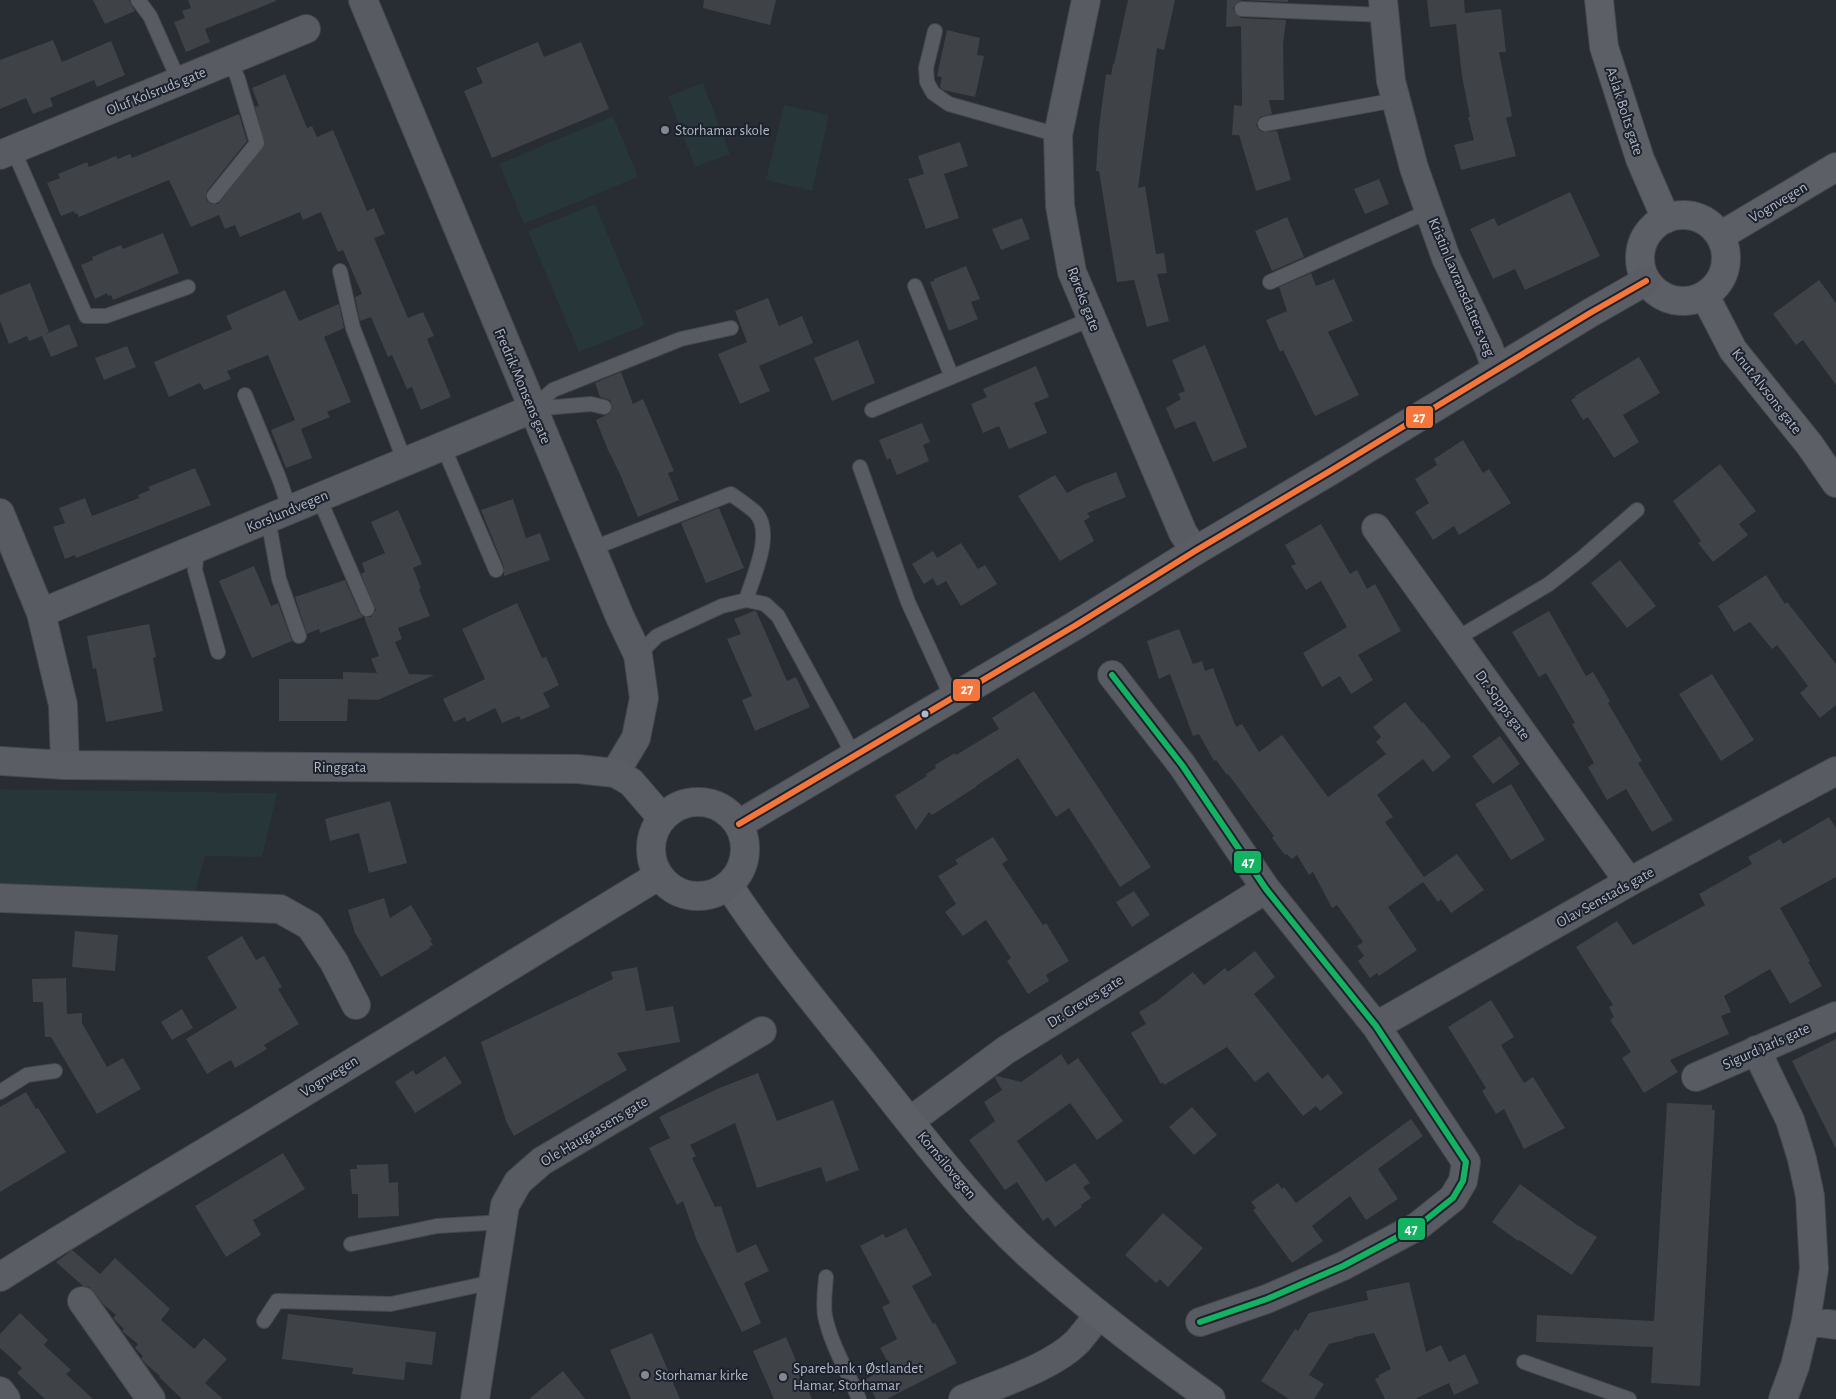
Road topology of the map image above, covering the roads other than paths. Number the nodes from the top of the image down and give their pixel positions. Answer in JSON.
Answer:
{"nodes":[{"id":1,"x":138,"y":0,"type":"edge"},
{"id":2,"x":363,"y":0,"type":"edge"},
{"id":3,"x":1086,"y":0,"type":"edge"},
{"id":4,"x":1598,"y":0,"type":"edge"},
{"id":5,"x":1383,"y":7,"type":"edge"},
{"id":6,"x":1242,"y":9,"type":"dead end"},
{"id":7,"x":306,"y":29,"type":"dead end"},
{"id":8,"x":935,"y":31,"type":"dead end"},
{"id":9,"x":230,"y":60,"type":"junction"},
{"id":10,"x":179,"y":81,"type":"junction"},
{"id":11,"x":1396,"y":100,"type":"junction"},
{"id":12,"x":1265,"y":124,"type":"dead end"},
{"id":13,"x":1058,"y":135,"type":"junction"},
{"id":14,"x":5,"y":149,"type":"edge"},
{"id":15,"x":1836,"y":167,"type":"edge"},
{"id":16,"x":214,"y":196,"type":"dead end"},
{"id":17,"x":1429,"y":211,"type":"junction"},
{"id":18,"x":1666,"y":218,"type":"junction"},
{"id":19,"x":1720,"y":236,"type":"junction"},
{"id":20,"x":340,"y":271,"type":"dead end"},
{"id":21,"x":1646,"y":281,"type":"junction"},
{"id":22,"x":1270,"y":282,"type":"dead end"},
{"id":23,"x":915,"y":286,"type":"dead end"},
{"id":24,"x":188,"y":287,"type":"dead end"},
{"id":25,"x":1704,"y":296,"type":"junction"},
{"id":26,"x":1091,"y":319,"type":"junction"},
{"id":27,"x":732,"y":328,"type":"dead end"},
{"id":28,"x":1497,"y":370,"type":"junction"},
{"id":29,"x":952,"y":377,"type":"junction"},
{"id":30,"x":245,"y":395,"type":"dead end"},
{"id":31,"x":604,"y":407,"type":"dead end"},
{"id":32,"x":532,"y":409,"type":"junction"},
{"id":33,"x":872,"y":410,"type":"dead end"},
{"id":34,"x":443,"y":446,"type":"junction"},
{"id":35,"x":405,"y":462,"type":"junction"},
{"id":36,"x":860,"y":467,"type":"dead end"},
{"id":37,"x":1836,"y":483,"type":"edge"},
{"id":38,"x":320,"y":498,"type":"junction"},
{"id":39,"x":1637,"y":510,"type":"dead end"},
{"id":40,"x":0,"y":513,"type":"edge"},
{"id":41,"x":279,"y":515,"type":"junction"},
{"id":42,"x":1376,"y":528,"type":"dead end"},
{"id":43,"x":197,"y":549,"type":"junction"},
{"id":44,"x":591,"y":549,"type":"junction"},
{"id":45,"x":1194,"y":551,"type":"junction"},
{"id":46,"x":496,"y":570,"type":"dead end"},
{"id":47,"x":746,"y":600,"type":"junction"},
{"id":48,"x":367,"y":609,"type":"dead end"},
{"id":49,"x":41,"y":613,"type":"junction"},
{"id":50,"x":299,"y":636,"type":"dead end"},
{"id":51,"x":1456,"y":639,"type":"junction"},
{"id":52,"x":218,"y":652,"type":"dead end"},
{"id":53,"x":638,"y":655,"type":"junction"},
{"id":54,"x":1112,"y":675,"type":"dead end"},
{"id":55,"x":952,"y":698,"type":"junction"},
{"id":56,"x":854,"y":757,"type":"junction"},
{"id":57,"x":0,"y":761,"type":"edge"},
{"id":58,"x":65,"y":765,"type":"junction"},
{"id":59,"x":1836,"y":771,"type":"edge"},
{"id":60,"x":615,"y":773,"type":"junction"},
{"id":61,"x":662,"y":818,"type":"junction"},
{"id":62,"x":739,"y":824,"type":"junction"},
{"id":63,"x":658,"y":876,"type":"junction"},
{"id":64,"x":1629,"y":882,"type":"junction"},
{"id":65,"x":729,"y":886,"type":"junction"},
{"id":66,"x":1266,"y":889,"type":"junction"},
{"id":67,"x":0,"y":898,"type":"edge"},
{"id":68,"x":356,"y":1005,"type":"dead end"},
{"id":69,"x":1836,"y":1016,"type":"edge"},
{"id":70,"x":1376,"y":1026,"type":"junction"},
{"id":71,"x":762,"y":1031,"type":"dead end"},
{"id":72,"x":1756,"y":1050,"type":"junction"},
{"id":73,"x":55,"y":1071,"type":"dead end"},
{"id":74,"x":1696,"y":1077,"type":"dead end"},
{"id":75,"x":0,"y":1092,"type":"edge"},
{"id":76,"x":910,"y":1121,"type":"junction"},
{"id":77,"x":502,"y":1222,"type":"junction"},
{"id":78,"x":351,"y":1244,"type":"dead end"},
{"id":79,"x":0,"y":1276,"type":"edge"},
{"id":80,"x":826,"y":1277,"type":"dead end"},
{"id":81,"x":493,"y":1282,"type":"junction"},
{"id":82,"x":82,"y":1301,"type":"dead end"},
{"id":83,"x":1099,"y":1315,"type":"junction"},
{"id":84,"x":264,"y":1321,"type":"dead end"},
{"id":85,"x":1806,"y":1321,"type":"junction"},
{"id":86,"x":1200,"y":1322,"type":"dead end"},
{"id":87,"x":1836,"y":1325,"type":"edge"},
{"id":88,"x":1524,"y":1362,"type":"dead end"},
{"id":89,"x":0,"y":1391,"type":"edge"},
{"id":90,"x":6,"y":1399,"type":"edge"},
{"id":91,"x":152,"y":1399,"type":"edge"},
{"id":92,"x":475,"y":1399,"type":"edge"},
{"id":93,"x":859,"y":1399,"type":"edge"},
{"id":94,"x":963,"y":1399,"type":"edge"},
{"id":95,"x":1211,"y":1399,"type":"edge"},
{"id":96,"x":1629,"y":1399,"type":"edge"},
{"id":97,"x":1783,"y":1399,"type":"edge"}],
"edges":[{"from":1,"to":10,"type":"lane"},
{"from":2,"to":32,"type":"street","name":"Fredrik Monsens gate"},
{"from":3,"to":13,"type":"street","name":"Røreks gate"},
{"from":4,"to":18,"type":"main road","name":"Aslak Bolts gate"},
{"from":5,"to":6,"type":"lane"},
{"from":5,"to":11,"type":"street","name":"Kristin Lavransdatters veg"},
{"from":7,"to":9,"type":"street","name":"Oluf Kolsruds gate"},
{"from":8,"to":13,"type":"lane"},
{"from":9,"to":10,"type":"street","name":"Oluf Kolsruds gate"},
{"from":9,"to":16,"type":"lane"},
{"from":10,"to":14,"type":"street","name":"Oluf Kolsruds gate"},
{"from":11,"to":12,"type":"lane"},
{"from":11,"to":17,"type":"street","name":"Kristin Lavransdatters veg"},
{"from":13,"to":26,"type":"street","name":"Røreks gate"},
{"from":14,"to":24,"type":"lane"},
{"from":15,"to":19,"type":"main road","name":"Vognvegen"},
{"from":17,"to":22,"type":"lane"},
{"from":17,"to":28,"type":"street","name":"Kristin Lavransdatters veg"},
{"from":18,"to":19,"type":"main road"},
{"from":18,"to":21,"type":"main road"},
{"from":19,"to":25,"type":"main road"},
{"from":20,"to":35,"type":"lane"},
{"from":21,"to":25,"type":"main road"},
{"from":21,"to":28,"type":"main road"},
{"from":23,"to":29,"type":"lane"},
{"from":25,"to":37,"type":"main road","name":"Knut Alvsons gate"},
{"from":26,"to":29,"type":"lane"},
{"from":26,"to":45,"type":"street","name":"Røreks gate"},
{"from":27,"to":32,"type":"lane"},
{"from":28,"to":45,"type":"main road"},
{"from":29,"to":33,"type":"lane"},
{"from":30,"to":41,"type":"lane"},
{"from":31,"to":32,"type":"lane"},
{"from":32,"to":34,"type":"street","name":"Korslundvegen"},
{"from":32,"to":44,"type":"street","name":"Fredrik Monsens gate"},
{"from":34,"to":35,"type":"street","name":"Korslundvegen"},
{"from":34,"to":46,"type":"lane"},
{"from":35,"to":38,"type":"street","name":"Korslundvegen"},
{"from":36,"to":55,"type":"lane"},
{"from":38,"to":41,"type":"street","name":"Korslundvegen"},
{"from":38,"to":48,"type":"lane"},
{"from":39,"to":51,"type":"lane"},
{"from":40,"to":49,"type":"street"},
{"from":41,"to":43,"type":"street","name":"Korslundvegen"},
{"from":41,"to":50,"type":"lane"},
{"from":42,"to":51,"type":"street","name":"Dr. Sopps gate"},
{"from":43,"to":49,"type":"street","name":"Korslundvegen"},
{"from":43,"to":52,"type":"lane"},
{"from":44,"to":47,"type":"lane"},
{"from":44,"to":53,"type":"street","name":"Fredrik Monsens gate"},
{"from":45,"to":55,"type":"main road"},
{"from":47,"to":53,"type":"lane"},
{"from":47,"to":56,"type":"lane"},
{"from":49,"to":58,"type":"street"},
{"from":51,"to":64,"type":"street","name":"Dr. Sopps gate"},
{"from":53,"to":60,"type":"street","name":"Fredrik Monsens gate"},
{"from":54,"to":66,"type":"street"},
{"from":55,"to":56,"type":"main road"},
{"from":56,"to":62,"type":"main road"},
{"from":57,"to":58,"type":"main road","name":"Ringgata"},
{"from":58,"to":60,"type":"main road","name":"Ringgata"},
{"from":59,"to":64,"type":"street","name":"Olav Senstads gate"},
{"from":60,"to":61,"type":"main road","name":"Ringgata"},
{"from":61,"to":62,"type":"main road"},
{"from":61,"to":63,"type":"main road"},
{"from":62,"to":65,"type":"main road"},
{"from":63,"to":65,"type":"main road"},
{"from":63,"to":79,"type":"main road","name":"Vognvegen"},
{"from":64,"to":70,"type":"street","name":"Olav Senstads gate"},
{"from":65,"to":76,"type":"main road","name":"Kornsilovegen"},
{"from":66,"to":70,"type":"street"},
{"from":66,"to":76,"type":"street","name":"Dr. Greves gate"},
{"from":67,"to":68,"type":"street"},
{"from":69,"to":72,"type":"street","name":"Sigurd Jarls gate"},
{"from":70,"to":86,"type":"street"},
{"from":71,"to":77,"type":"street","name":"Ole Haugaasens gate"},
{"from":72,"to":74,"type":"street","name":"Sigurd Jarls gate"},
{"from":72,"to":85,"type":"street"},
{"from":73,"to":75,"type":"lane"},
{"from":76,"to":83,"type":"main road","name":"Kornsilovegen"},
{"from":77,"to":78,"type":"lane"},
{"from":77,"to":81,"type":"street","name":"Ole Haugaasens gate"},
{"from":80,"to":93,"type":"lane"},
{"from":81,"to":84,"type":"lane"},
{"from":81,"to":92,"type":"street","name":"Ole Haugaasens gate"},
{"from":82,"to":91,"type":"street"},
{"from":83,"to":94,"type":"street"},
{"from":83,"to":95,"type":"main road","name":"Kornsilovegen"},
{"from":85,"to":87,"type":"street"},
{"from":85,"to":97,"type":"street"},
{"from":88,"to":96,"type":"lane"},
{"from":89,"to":90,"type":"street"}]}
